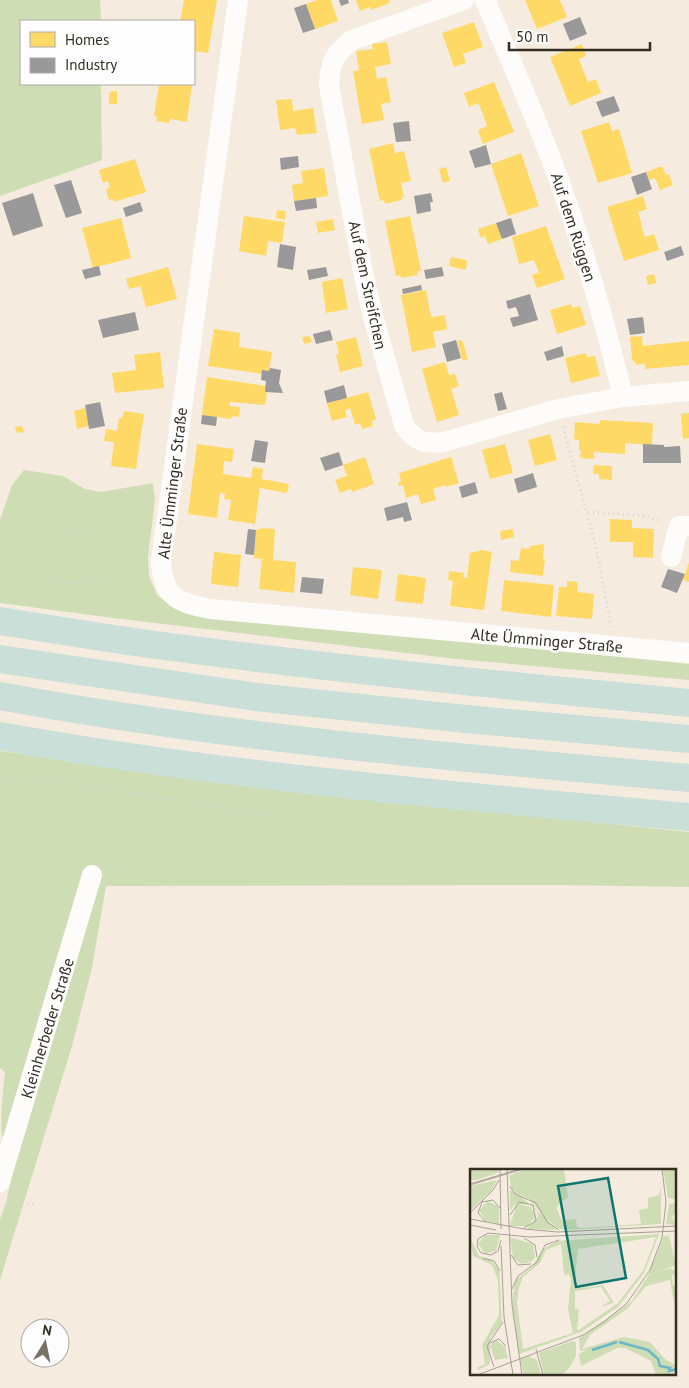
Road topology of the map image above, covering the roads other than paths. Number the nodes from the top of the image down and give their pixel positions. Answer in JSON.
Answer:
{"nodes":[{"id":1,"x":238,"y":0,"type":"edge"},
{"id":2,"x":464,"y":0,"type":"edge"},
{"id":3,"x":485,"y":0,"type":"edge"},
{"id":4,"x":689,"y":391,"type":"edge"},
{"id":5,"x":623,"y":397,"type":"junction"},
{"id":6,"x":684,"y":526,"type":"edge"},
{"id":7,"x":671,"y":557,"type":"dead end"},
{"id":8,"x":0,"y":621,"type":"edge"},
{"id":9,"x":689,"y":653,"type":"edge"},
{"id":10,"x":0,"y":660,"type":"edge"},
{"id":11,"x":0,"y":696,"type":"edge"},
{"id":12,"x":689,"y":703,"type":"edge"},
{"id":13,"x":0,"y":736,"type":"edge"},
{"id":14,"x":689,"y":739,"type":"edge"},
{"id":15,"x":689,"y":778,"type":"edge"},
{"id":16,"x":689,"y":817,"type":"edge"},
{"id":17,"x":92,"y":875,"type":"road end"},
{"id":18,"x":0,"y":1182,"type":"edge"}],
"edges":[{"from":1,"to":9,"type":"street","name":"Alte Ümminger Straße"},
{"from":2,"to":5,"type":"street","name":"Auf dem Streifchen"},
{"from":3,"to":5,"type":"street","name":"Auf dem Rüggen"},
{"from":4,"to":5,"type":"street"},
{"from":6,"to":7,"type":"street"},
{"from":8,"to":12,"type":"highway"},
{"from":10,"to":14,"type":"highway"},
{"from":11,"to":15,"type":"highway"},
{"from":13,"to":16,"type":"highway"},
{"from":17,"to":18,"type":"street","name":"Kleinherbeder Straße"}]}
